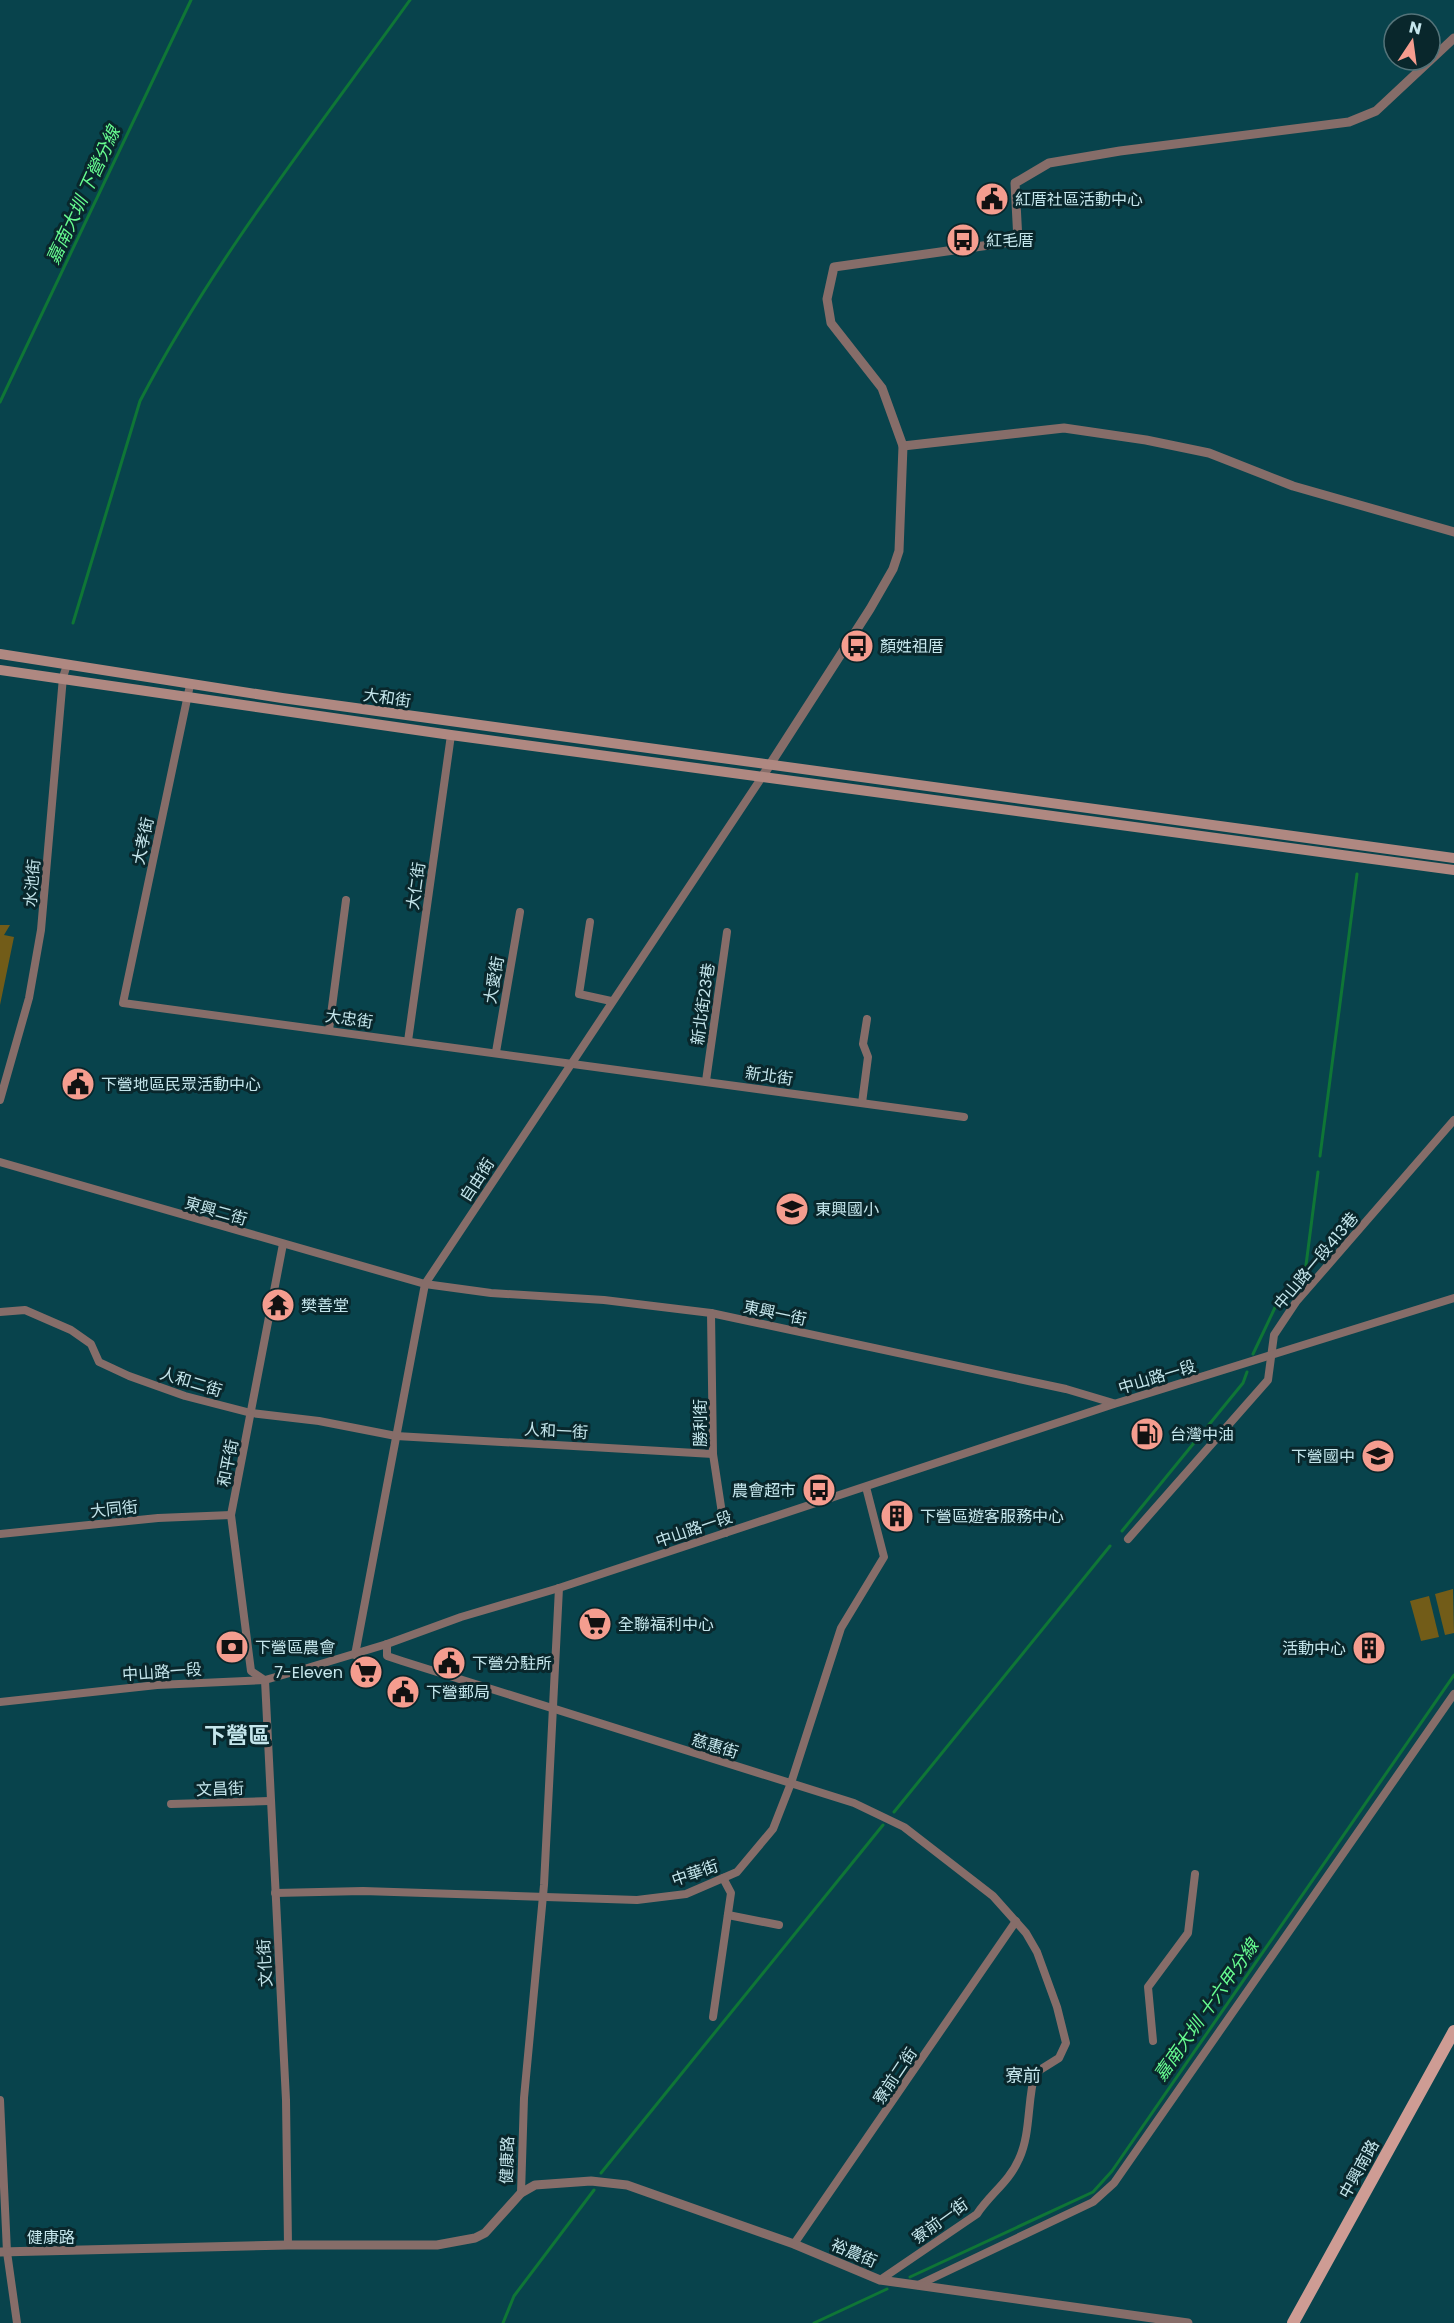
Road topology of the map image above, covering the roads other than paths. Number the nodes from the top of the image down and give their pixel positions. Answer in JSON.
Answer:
{"nodes":[{"id":1,"x":1454,"y":38,"type":"edge"},
{"id":2,"x":903,"y":446,"type":"junction"},
{"id":3,"x":1454,"y":532,"type":"edge"},
{"id":4,"x":0,"y":654,"type":"edge"},
{"id":5,"x":67,"y":665,"type":"junction"},
{"id":6,"x":0,"y":670,"type":"edge"},
{"id":7,"x":63,"y":677,"type":"junction"},
{"id":8,"x":190,"y":685,"type":"junction"},
{"id":9,"x":188,"y":696,"type":"junction"},
{"id":10,"x":451,"y":735,"type":"junction"},
{"id":11,"x":771,"y":766,"type":"junction"},
{"id":12,"x":762,"y":777,"type":"junction"},
{"id":13,"x":1454,"y":858,"type":"edge"},
{"id":14,"x":1454,"y":870,"type":"edge"},
{"id":15,"x":346,"y":900,"type":"dead end"},
{"id":16,"x":520,"y":912,"type":"dead end"},
{"id":17,"x":590,"y":922,"type":"dead end"},
{"id":18,"x":727,"y":932,"type":"dead end"},
{"id":19,"x":611,"y":1001,"type":"junction"},
{"id":20,"x":123,"y":1003,"type":"joint"},
{"id":21,"x":867,"y":1019,"type":"dead end"},
{"id":22,"x":329,"y":1030,"type":"junction"},
{"id":23,"x":408,"y":1041,"type":"junction"},
{"id":24,"x":496,"y":1052,"type":"junction"},
{"id":25,"x":571,"y":1062,"type":"junction"},
{"id":26,"x":706,"y":1080,"type":"junction"},
{"id":27,"x":0,"y":1100,"type":"edge"},
{"id":28,"x":862,"y":1102,"type":"junction"},
{"id":29,"x":964,"y":1117,"type":"dead end"},
{"id":30,"x":1454,"y":1119,"type":"edge"},
{"id":31,"x":0,"y":1162,"type":"edge"},
{"id":32,"x":283,"y":1244,"type":"junction"},
{"id":33,"x":425,"y":1284,"type":"junction"},
{"id":34,"x":1454,"y":1298,"type":"edge"},
{"id":35,"x":0,"y":1312,"type":"edge"},
{"id":36,"x":711,"y":1313,"type":"junction"},
{"id":37,"x":1272,"y":1356,"type":"junction"},
{"id":38,"x":1114,"y":1404,"type":"junction"},
{"id":39,"x":251,"y":1413,"type":"junction"},
{"id":40,"x":396,"y":1436,"type":"junction"},
{"id":41,"x":713,"y":1454,"type":"junction"},
{"id":42,"x":866,"y":1487,"type":"junction"},
{"id":43,"x":231,"y":1515,"type":"junction"},
{"id":44,"x":725,"y":1533,"type":"junction"},
{"id":45,"x":0,"y":1534,"type":"edge"},
{"id":46,"x":1128,"y":1539,"type":"dead end"},
{"id":47,"x":559,"y":1588,"type":"junction"},
{"id":48,"x":387,"y":1644,"type":"junction"},
{"id":49,"x":355,"y":1655,"type":"junction"},
{"id":50,"x":265,"y":1680,"type":"junction"},
{"id":51,"x":1454,"y":1694,"type":"edge"},
{"id":52,"x":0,"y":1702,"type":"edge"},
{"id":53,"x":551,"y":1708,"type":"junction"},
{"id":54,"x":791,"y":1783,"type":"junction"},
{"id":55,"x":270,"y":1802,"type":"junction"},
{"id":56,"x":171,"y":1804,"type":"dead end"},
{"id":57,"x":1196,"y":1874,"type":"dead end"},
{"id":58,"x":723,"y":1878,"type":"junction"},
{"id":59,"x":275,"y":1893,"type":"junction"},
{"id":60,"x":543,"y":1896,"type":"junction"},
{"id":61,"x":728,"y":1915,"type":"junction"},
{"id":62,"x":1016,"y":1921,"type":"junction"},
{"id":63,"x":779,"y":1925,"type":"dead end"},
{"id":64,"x":713,"y":2018,"type":"dead end"},
{"id":65,"x":1454,"y":2031,"type":"edge"},
{"id":66,"x":1153,"y":2041,"type":"dead end"},
{"id":67,"x":0,"y":2100,"type":"edge"},
{"id":68,"x":521,"y":2193,"type":"junction"},
{"id":69,"x":794,"y":2244,"type":"junction"},
{"id":70,"x":288,"y":2245,"type":"junction"},
{"id":71,"x":3,"y":2252,"type":"edge"},
{"id":72,"x":880,"y":2280,"type":"junction"},
{"id":73,"x":917,"y":2286,"type":"junction"},
{"id":74,"x":17,"y":2323,"type":"edge"},
{"id":75,"x":1188,"y":2323,"type":"edge"},
{"id":76,"x":1293,"y":2323,"type":"edge"}],
"edges":[{"from":1,"to":2,"type":"street"},
{"from":2,"to":3,"type":"street"},
{"from":2,"to":11,"type":"street"},
{"from":4,"to":5,"type":"main road","name":"大和街"},
{"from":5,"to":7,"type":"street","name":"水池街"},
{"from":5,"to":8,"type":"main road","name":"大和街"},
{"from":6,"to":7,"type":"main road","name":"大和街"},
{"from":7,"to":9,"type":"main road","name":"大和街"},
{"from":7,"to":27,"type":"street","name":"水池街"},
{"from":8,"to":9,"type":"street","name":"大孝街"},
{"from":8,"to":11,"type":"main road","name":"大和街"},
{"from":9,"to":10,"type":"main road","name":"大和街"},
{"from":9,"to":20,"type":"street","name":"大孝街"},
{"from":10,"to":12,"type":"main road","name":"大和街"},
{"from":10,"to":23,"type":"street","name":"大仁街"},
{"from":11,"to":12,"type":"street"},
{"from":11,"to":13,"type":"main road","name":"大和街"},
{"from":12,"to":14,"type":"main road","name":"大和街"},
{"from":12,"to":19,"type":"street","name":"自由街"},
{"from":15,"to":22,"type":"street"},
{"from":16,"to":24,"type":"street","name":"大愛街"},
{"from":17,"to":19,"type":"street"},
{"from":18,"to":26,"type":"street","name":"新北街23巷"},
{"from":19,"to":25,"type":"street","name":"自由街"},
{"from":20,"to":22,"type":"street","name":"大忠街"},
{"from":21,"to":28,"type":"street"},
{"from":22,"to":23,"type":"street","name":"大忠街"},
{"from":23,"to":24,"type":"street","name":"大忠街"},
{"from":24,"to":25,"type":"street","name":"大忠街"},
{"from":25,"to":26,"type":"street","name":"新北街"},
{"from":25,"to":33,"type":"street","name":"自由街"},
{"from":26,"to":28,"type":"street","name":"新北街"},
{"from":28,"to":29,"type":"street","name":"新北街"},
{"from":30,"to":37,"type":"street","name":"中山路一段413巷"},
{"from":31,"to":32,"type":"street","name":"東興二街"},
{"from":32,"to":33,"type":"street","name":"東興二街"},
{"from":32,"to":39,"type":"street","name":"和平街"},
{"from":33,"to":36,"type":"street","name":"東興一街"},
{"from":33,"to":40,"type":"street","name":"自由街"},
{"from":34,"to":37,"type":"street","name":"中山路一段"},
{"from":35,"to":39,"type":"street","name":"人和二街"},
{"from":36,"to":38,"type":"street","name":"東興一街"},
{"from":36,"to":41,"type":"street","name":"勝利街"},
{"from":37,"to":38,"type":"street","name":"中山路一段"},
{"from":37,"to":46,"type":"street","name":"中山路一段413巷"},
{"from":38,"to":42,"type":"street","name":"中山路一段"},
{"from":39,"to":40,"type":"street","name":"人和二街"},
{"from":39,"to":43,"type":"street","name":"和平街"},
{"from":40,"to":41,"type":"street","name":"人和一街"},
{"from":40,"to":49,"type":"street","name":"自由街"},
{"from":41,"to":44,"type":"street","name":"勝利街"},
{"from":42,"to":44,"type":"street","name":"中山路一段"},
{"from":42,"to":54,"type":"street","name":"中華街"},
{"from":43,"to":45,"type":"street","name":"大同街"},
{"from":43,"to":50,"type":"street","name":"和平街"},
{"from":44,"to":47,"type":"street","name":"中山路一段"},
{"from":47,"to":48,"type":"street","name":"中山路一段"},
{"from":47,"to":53,"type":"street","name":"健康路"},
{"from":48,"to":49,"type":"street","name":"中山路一段"},
{"from":48,"to":53,"type":"street","name":"慈惠街"},
{"from":49,"to":50,"type":"street","name":"中山路一段"},
{"from":50,"to":52,"type":"street","name":"中山路一段"},
{"from":50,"to":55,"type":"street","name":"文化街"},
{"from":51,"to":73,"type":"street"},
{"from":53,"to":54,"type":"street","name":"慈惠街"},
{"from":53,"to":60,"type":"street","name":"健康路"},
{"from":54,"to":58,"type":"street","name":"中華街"},
{"from":54,"to":62,"type":"street","name":"慈惠街"},
{"from":55,"to":56,"type":"street","name":"文昌街"},
{"from":55,"to":59,"type":"street","name":"文化街"},
{"from":57,"to":66,"type":"street"},
{"from":58,"to":60,"type":"street","name":"中華街"},
{"from":58,"to":61,"type":"street"},
{"from":59,"to":60,"type":"street","name":"中華街"},
{"from":59,"to":70,"type":"street","name":"文化街"},
{"from":60,"to":68,"type":"street","name":"健康路"},
{"from":61,"to":63,"type":"street"},
{"from":61,"to":64,"type":"street"},
{"from":62,"to":69,"type":"street","name":"寮前二街"},
{"from":62,"to":72,"type":"street","name":"寮前一街"},
{"from":65,"to":76,"type":"main road","name":"中興南路"},
{"from":67,"to":71,"type":"street"},
{"from":68,"to":69,"type":"street","name":"裕農街"},
{"from":68,"to":70,"type":"street","name":"健康路"},
{"from":69,"to":72,"type":"street","name":"裕農街"},
{"from":70,"to":71,"type":"street","name":"健康路"},
{"from":71,"to":74,"type":"street"},
{"from":72,"to":73,"type":"street","name":"裕農街"},
{"from":73,"to":75,"type":"street","name":"裕農街"}]}
